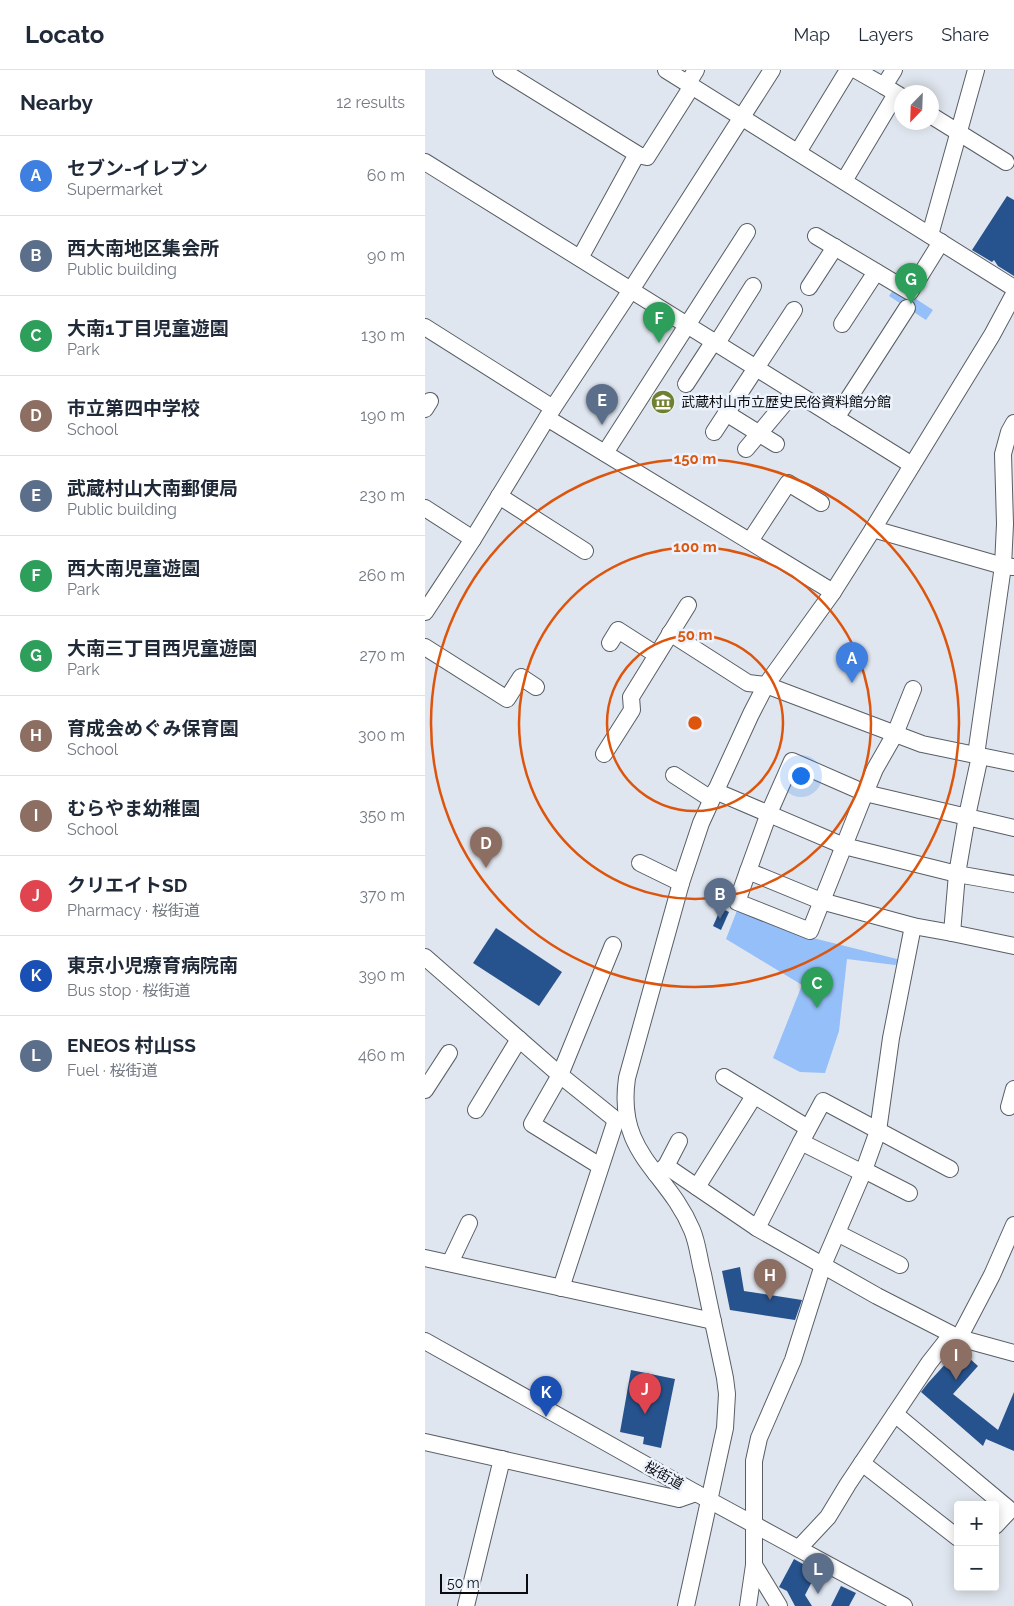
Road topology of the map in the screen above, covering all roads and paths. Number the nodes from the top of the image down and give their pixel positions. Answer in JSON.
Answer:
{"nodes":[{"id":1,"x":501,"y":70,"type":"edge"},
{"id":2,"x":666,"y":70,"type":"edge"},
{"id":3,"x":772,"y":70,"type":"edge"},
{"id":4,"x":848,"y":70,"type":"edge"},
{"id":5,"x":856,"y":70,"type":"edge"},
{"id":6,"x":894,"y":70,"type":"edge"},
{"id":7,"x":976,"y":70,"type":"edge"},
{"id":8,"x":692,"y":80,"type":"edge"},
{"id":9,"x":894,"y":85,"type":"edge"},
{"id":10,"x":894,"y":92,"type":"edge"},
{"id":11,"x":741,"y":117,"type":"junction"},
{"id":12,"x":939,"y":121,"type":"edge"},
{"id":13,"x":959,"y":132,"type":"junction"},
{"id":14,"x":798,"y":152,"type":"junction"},
{"id":15,"x":637,"y":155,"type":"junction"},
{"id":16,"x":425,"y":162,"type":"edge"},
{"id":17,"x":1006,"y":162,"type":"dead end"},
{"id":18,"x":844,"y":181,"type":"junction"},
{"id":19,"x":747,"y":232,"type":"dead end"},
{"id":20,"x":816,"y":236,"type":"dead end"},
{"id":21,"x":936,"y":238,"type":"junction"},
{"id":22,"x":835,"y":248,"type":"junction"},
{"id":23,"x":580,"y":258,"type":"junction"},
{"id":24,"x":876,"y":272,"type":"junction"},
{"id":25,"x":753,"y":286,"type":"dead end"},
{"id":26,"x":809,"y":287,"type":"dead end"},
{"id":27,"x":1014,"y":288,"type":"edge"},
{"id":28,"x":631,"y":290,"type":"junction"},
{"id":29,"x":1014,"y":294,"type":"edge"},
{"id":30,"x":907,"y":308,"type":"dead end"},
{"id":31,"x":794,"y":310,"type":"dead end"},
{"id":32,"x":842,"y":324,"type":"dead end"},
{"id":33,"x":687,"y":325,"type":"junction"},
{"id":34,"x":425,"y":327,"type":"edge"},
{"id":35,"x":715,"y":342,"type":"junction"},
{"id":36,"x":756,"y":368,"type":"junction"},
{"id":37,"x":686,"y":384,"type":"dead end"},
{"id":38,"x":794,"y":392,"type":"junction"},
{"id":39,"x":550,"y":413,"type":"junction"},
{"id":40,"x":726,"y":414,"type":"junction"},
{"id":41,"x":837,"y":418,"type":"junction"},
{"id":42,"x":1011,"y":428,"type":"edge"},
{"id":43,"x":714,"y":432,"type":"dead end"},
{"id":44,"x":759,"y":434,"type":"junction"},
{"id":45,"x":776,"y":444,"type":"dead end"},
{"id":46,"x":746,"y":449,"type":"dead end"},
{"id":47,"x":605,"y":453,"type":"junction"},
{"id":48,"x":912,"y":465,"type":"junction"},
{"id":49,"x":499,"y":496,"type":"junction"},
{"id":50,"x":821,"y":503,"type":"dead end"},
{"id":51,"x":425,"y":508,"type":"edge"},
{"id":52,"x":873,"y":529,"type":"junction"},
{"id":53,"x":473,"y":538,"type":"junction"},
{"id":54,"x":750,"y":542,"type":"junction"},
{"id":55,"x":585,"y":551,"type":"dead end"},
{"id":56,"x":1009,"y":567,"type":"edge"},
{"id":57,"x":833,"y":592,"type":"junction"},
{"id":58,"x":688,"y":605,"type":"dead end"},
{"id":59,"x":425,"y":612,"type":"edge"},
{"id":60,"x":670,"y":633,"type":"junction"},
{"id":61,"x":610,"y":643,"type":"dead end"},
{"id":62,"x":425,"y":646,"type":"edge"},
{"id":63,"x":657,"y":655,"type":"junction"},
{"id":64,"x":766,"y":685,"type":"junction"},
{"id":65,"x":536,"y":687,"type":"dead end"},
{"id":66,"x":913,"y":689,"type":"dead end"},
{"id":67,"x":895,"y":734,"type":"junction"},
{"id":68,"x":604,"y":754,"type":"dead end"},
{"id":69,"x":978,"y":755,"type":"junction"},
{"id":70,"x":1014,"y":763,"type":"edge"},
{"id":71,"x":674,"y":775,"type":"dead end"},
{"id":72,"x":865,"y":793,"type":"junction"},
{"id":73,"x":713,"y":795,"type":"junction"},
{"id":74,"x":769,"y":813,"type":"junction"},
{"id":75,"x":967,"y":816,"type":"junction"},
{"id":76,"x":1014,"y":828,"type":"edge"},
{"id":77,"x":844,"y":846,"type":"junction"},
{"id":78,"x":640,"y":864,"type":"dead end"},
{"id":79,"x":748,"y":871,"type":"junction"},
{"id":80,"x":957,"y":874,"type":"junction"},
{"id":81,"x":681,"y":883,"type":"junction"},
{"id":82,"x":1014,"y":884,"type":"edge"},
{"id":83,"x":821,"y":901,"type":"junction"},
{"id":84,"x":913,"y":926,"type":"junction"},
{"id":85,"x":951,"y":933,"type":"junction"},
{"id":86,"x":613,"y":945,"type":"dead end"},
{"id":87,"x":1014,"y":946,"type":"edge"},
{"id":88,"x":425,"y":957,"type":"edge"},
{"id":89,"x":519,"y":1039,"type":"junction"},
{"id":90,"x":449,"y":1054,"type":"dead end"},
{"id":91,"x":560,"y":1075,"type":"junction"},
{"id":92,"x":724,"y":1077,"type":"dead end"},
{"id":93,"x":1014,"y":1089,"type":"edge"},
{"id":94,"x":425,"y":1090,"type":"edge"},
{"id":95,"x":754,"y":1096,"type":"junction"},
{"id":96,"x":1009,"y":1107,"type":"dead end"},
{"id":97,"x":476,"y":1110,"type":"dead end"},
{"id":98,"x":621,"y":1120,"type":"junction"},
{"id":99,"x":878,"y":1131,"type":"junction"},
{"id":100,"x":805,"y":1135,"type":"junction"},
{"id":101,"x":679,"y":1141,"type":"dead end"},
{"id":102,"x":600,"y":1166,"type":"junction"},
{"id":103,"x":661,"y":1170,"type":"junction"},
{"id":104,"x":950,"y":1170,"type":"dead end"},
{"id":105,"x":863,"y":1172,"type":"junction"},
{"id":106,"x":697,"y":1187,"type":"junction"},
{"id":107,"x":909,"y":1193,"type":"dead end"},
{"id":108,"x":469,"y":1223,"type":"dead end"},
{"id":109,"x":1014,"y":1225,"type":"edge"},
{"id":110,"x":757,"y":1228,"type":"junction"},
{"id":111,"x":837,"y":1233,"type":"junction"},
{"id":112,"x":425,"y":1258,"type":"edge"},
{"id":113,"x":449,"y":1263,"type":"junction"},
{"id":114,"x":823,"y":1265,"type":"junction"},
{"id":115,"x":901,"y":1265,"type":"dead end"},
{"id":116,"x":561,"y":1288,"type":"junction"},
{"id":117,"x":713,"y":1321,"type":"junction"},
{"id":118,"x":955,"y":1337,"type":"junction"},
{"id":119,"x":425,"y":1341,"type":"edge"},
{"id":120,"x":1014,"y":1353,"type":"edge"},
{"id":121,"x":895,"y":1414,"type":"junction"},
{"id":122,"x":425,"y":1442,"type":"edge"},
{"id":123,"x":502,"y":1459,"type":"junction"},
{"id":124,"x":862,"y":1463,"type":"junction"},
{"id":125,"x":702,"y":1496,"type":"junction"},
{"id":126,"x":999,"y":1522,"type":"edge"},
{"id":127,"x":753,"y":1523,"type":"junction"},
{"id":128,"x":954,"y":1535,"type":"edge"},
{"id":129,"x":799,"y":1548,"type":"junction"},
{"id":130,"x":754,"y":1565,"type":"junction"},
{"id":131,"x":466,"y":1606,"type":"edge"},
{"id":132,"x":686,"y":1606,"type":"edge"},
{"id":133,"x":748,"y":1606,"type":"edge"},
{"id":134,"x":779,"y":1606,"type":"edge"},
{"id":135,"x":904,"y":1606,"type":"edge"}],
"edges":[{"from":1,"to":15,"type":"street"},
{"from":2,"to":8,"type":"street"},
{"from":3,"to":11,"type":"street"},
{"from":4,"to":14,"type":"street"},
{"from":5,"to":10,"type":"street"},
{"from":6,"to":9,"type":"street"},
{"from":7,"to":13,"type":"street"},
{"from":8,"to":11,"type":"street"},
{"from":8,"to":15,"type":"street"},
{"from":10,"to":18,"type":"street"},
{"from":11,"to":14,"type":"street"},
{"from":11,"to":28,"type":"street"},
{"from":12,"to":13,"type":"street"},
{"from":13,"to":17,"type":"street"},
{"from":13,"to":21,"type":"street"},
{"from":14,"to":18,"type":"street"},
{"from":15,"to":23,"type":"street"},
{"from":16,"to":23,"type":"street"},
{"from":18,"to":21,"type":"street"},
{"from":19,"to":33,"type":"street"},
{"from":20,"to":22,"type":"street"},
{"from":21,"to":24,"type":"street"},
{"from":21,"to":27,"type":"street"},
{"from":22,"to":24,"type":"street"},
{"from":22,"to":26,"type":"street"},
{"from":23,"to":28,"type":"street"},
{"from":24,"to":32,"type":"street"},
{"from":25,"to":35,"type":"street"},
{"from":28,"to":33,"type":"street"},
{"from":28,"to":39,"type":"street"},
{"from":29,"to":48,"type":"street"},
{"from":30,"to":41,"type":"street"},
{"from":31,"to":36,"type":"street"},
{"from":33,"to":35,"type":"street"},
{"from":33,"to":47,"type":"street"},
{"from":34,"to":39,"type":"street"},
{"from":35,"to":36,"type":"street"},
{"from":35,"to":37,"type":"street"},
{"from":36,"to":38,"type":"street"},
{"from":36,"to":40,"type":"street"},
{"from":38,"to":41,"type":"street"},
{"from":38,"to":44,"type":"street"},
{"from":39,"to":47,"type":"street"},
{"from":39,"to":49,"type":"street"},
{"from":40,"to":43,"type":"street"},
{"from":40,"to":44,"type":"street"},
{"from":41,"to":48,"type":"street"},
{"from":42,"to":56,"type":"street"},
{"from":44,"to":45,"type":"street"},
{"from":44,"to":46,"type":"street"},
{"from":47,"to":54,"type":"street"},
{"from":48,"to":52,"type":"street"},
{"from":49,"to":53,"type":"street"},
{"from":49,"to":55,"type":"street"},
{"from":50,"to":54,"type":"street"},
{"from":51,"to":53,"type":"street"},
{"from":52,"to":56,"type":"street"},
{"from":52,"to":57,"type":"street"},
{"from":53,"to":59,"type":"street"},
{"from":54,"to":57,"type":"street"},
{"from":56,"to":69,"type":"street"},
{"from":57,"to":64,"type":"street"},
{"from":58,"to":60,"type":"street"},
{"from":60,"to":63,"type":"street"},
{"from":60,"to":64,"type":"street"},
{"from":61,"to":63,"type":"street"},
{"from":62,"to":65,"type":"street"},
{"from":63,"to":68,"type":"street"},
{"from":64,"to":67,"type":"street"},
{"from":64,"to":73,"type":"street"},
{"from":66,"to":67,"type":"street"},
{"from":67,"to":69,"type":"street"},
{"from":67,"to":72,"type":"street"},
{"from":69,"to":70,"type":"street"},
{"from":69,"to":75,"type":"street"},
{"from":71,"to":73,"type":"street"},
{"from":72,"to":74,"type":"street"},
{"from":72,"to":75,"type":"street"},
{"from":72,"to":77,"type":"street"},
{"from":73,"to":74,"type":"street"},
{"from":73,"to":81,"type":"street"},
{"from":74,"to":77,"type":"street"},
{"from":74,"to":79,"type":"street"},
{"from":75,"to":76,"type":"street"},
{"from":75,"to":80,"type":"street"},
{"from":77,"to":80,"type":"street"},
{"from":77,"to":83,"type":"street"},
{"from":78,"to":81,"type":"street"},
{"from":79,"to":83,"type":"street"},
{"from":79,"to":83,"type":"street"},
{"from":80,"to":82,"type":"street"},
{"from":80,"to":85,"type":"street"},
{"from":81,"to":98,"type":"street"},
{"from":83,"to":84,"type":"street"},
{"from":84,"to":85,"type":"street"},
{"from":84,"to":99,"type":"street"},
{"from":85,"to":87,"type":"street"},
{"from":86,"to":91,"type":"street"},
{"from":88,"to":89,"type":"street"},
{"from":89,"to":91,"type":"street"},
{"from":89,"to":97,"type":"street"},
{"from":90,"to":94,"type":"street"},
{"from":91,"to":98,"type":"street"},
{"from":91,"to":102,"type":"street"},
{"from":92,"to":95,"type":"street"},
{"from":93,"to":96,"type":"street"},
{"from":95,"to":100,"type":"street"},
{"from":95,"to":106,"type":"street"},
{"from":98,"to":102,"type":"street"},
{"from":98,"to":103,"type":"street"},
{"from":99,"to":100,"type":"street"},
{"from":99,"to":104,"type":"street"},
{"from":99,"to":105,"type":"street"},
{"from":100,"to":105,"type":"street"},
{"from":100,"to":110,"type":"street"},
{"from":101,"to":103,"type":"street"},
{"from":102,"to":116,"type":"street"},
{"from":103,"to":106,"type":"street"},
{"from":103,"to":117,"type":"street"},
{"from":105,"to":107,"type":"street"},
{"from":105,"to":111,"type":"street"},
{"from":106,"to":110,"type":"street"},
{"from":108,"to":113,"type":"street"},
{"from":109,"to":118,"type":"street"},
{"from":110,"to":114,"type":"street"},
{"from":111,"to":114,"type":"street"},
{"from":111,"to":115,"type":"street"},
{"from":112,"to":113,"type":"street"},
{"from":113,"to":116,"type":"street"},
{"from":114,"to":118,"type":"street"},
{"from":114,"to":127,"type":"street"},
{"from":116,"to":117,"type":"street"},
{"from":117,"to":125,"type":"street"},
{"from":118,"to":120,"type":"street"},
{"from":118,"to":121,"type":"street"},
{"from":119,"to":125,"type":"street","name":"桜街道"},
{"from":121,"to":124,"type":"street"},
{"from":121,"to":126,"type":"street"},
{"from":122,"to":123,"type":"street"},
{"from":123,"to":125,"type":"street"},
{"from":123,"to":131,"type":"street"},
{"from":124,"to":128,"type":"street"},
{"from":124,"to":129,"type":"street"},
{"from":125,"to":127,"type":"street","name":"桜街道"},
{"from":125,"to":132,"type":"street"},
{"from":127,"to":129,"type":"street","name":"桜街道"},
{"from":127,"to":130,"type":"street"},
{"from":129,"to":135,"type":"street","name":"桜街道"},
{"from":130,"to":133,"type":"street"},
{"from":130,"to":134,"type":"street"}]}
